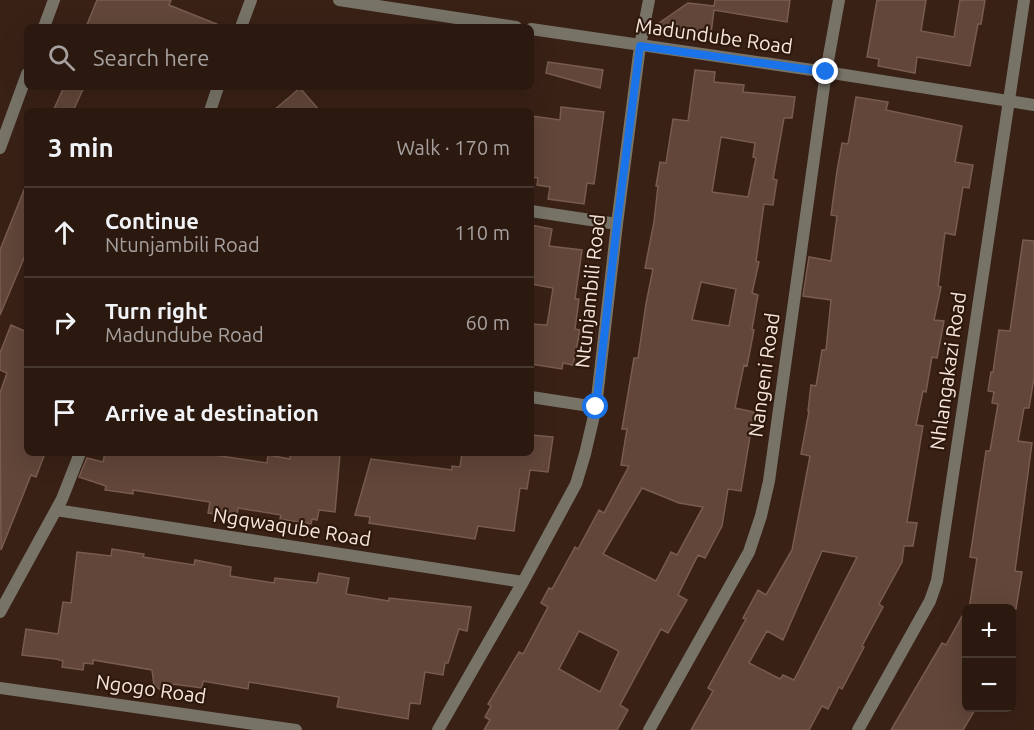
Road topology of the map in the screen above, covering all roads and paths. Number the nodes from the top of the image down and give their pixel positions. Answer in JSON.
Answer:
{"nodes":[{"id":1,"x":54,"y":0,"type":"edge"},
{"id":2,"x":251,"y":0,"type":"edge"},
{"id":3,"x":339,"y":0,"type":"edge"},
{"id":4,"x":649,"y":0,"type":"edge"},
{"id":5,"x":839,"y":0,"type":"edge"},
{"id":6,"x":1024,"y":0,"type":"edge"},
{"id":7,"x":45,"y":24,"type":"edge"},
{"id":8,"x":242,"y":24,"type":"edge"},
{"id":9,"x":496,"y":24,"type":"edge"},
{"id":10,"x":534,"y":29,"type":"edge"},
{"id":11,"x":640,"y":46,"type":"junction"},
{"id":12,"x":826,"y":72,"type":"junction"},
{"id":13,"x":24,"y":82,"type":"edge"},
{"id":14,"x":218,"y":90,"type":"edge"},
{"id":15,"x":1008,"y":101,"type":"junction"},
{"id":16,"x":1034,"y":105,"type":"edge"},
{"id":17,"x":211,"y":108,"type":"edge"},
{"id":18,"x":0,"y":148,"type":"edge"},
{"id":19,"x":534,"y":211,"type":"edge"},
{"id":20,"x":617,"y":224,"type":"junction"},
{"id":21,"x":534,"y":397,"type":"edge"},
{"id":22,"x":596,"y":407,"type":"junction"},
{"id":23,"x":79,"y":456,"type":"edge"},
{"id":24,"x":56,"y":510,"type":"junction"},
{"id":25,"x":523,"y":582,"type":"junction"},
{"id":26,"x":0,"y":612,"type":"edge"},
{"id":27,"x":0,"y":688,"type":"edge"},
{"id":28,"x":296,"y":730,"type":"edge"},
{"id":29,"x":438,"y":730,"type":"edge"},
{"id":30,"x":649,"y":730,"type":"edge"},
{"id":31,"x":858,"y":730,"type":"edge"}],
"edges":[{"from":1,"to":7,"type":"street"},
{"from":2,"to":8,"type":"street"},
{"from":3,"to":9,"type":"street"},
{"from":4,"to":11,"type":"street","name":"Ntunjambili Road"},
{"from":5,"to":12,"type":"street","name":"Nangeni Road"},
{"from":6,"to":15,"type":"street","name":"Nhlangakazi Road"},
{"from":10,"to":11,"type":"street","name":"Madundube Road"},
{"from":11,"to":12,"type":"street","name":"Madundube Road"},
{"from":11,"to":20,"type":"street","name":"Ntunjambili Road"},
{"from":12,"to":15,"type":"street","name":"Madundube Road"},
{"from":12,"to":30,"type":"street","name":"Nangeni Road"},
{"from":13,"to":18,"type":"street"},
{"from":14,"to":17,"type":"street"},
{"from":15,"to":16,"type":"street","name":"Madundube Road"},
{"from":15,"to":31,"type":"street","name":"Nhlangakazi Road"},
{"from":19,"to":20,"type":"street"},
{"from":20,"to":22,"type":"street","name":"Ntunjambili Road"},
{"from":21,"to":22,"type":"street"},
{"from":22,"to":25,"type":"street","name":"Ntunjambili Road"},
{"from":23,"to":24,"type":"street"},
{"from":24,"to":25,"type":"street","name":"Ngqwaqube Road"},
{"from":24,"to":26,"type":"street"},
{"from":25,"to":29,"type":"street","name":"Ntunjambili Road"},
{"from":27,"to":28,"type":"street","name":"Ngogo Road"}]}
